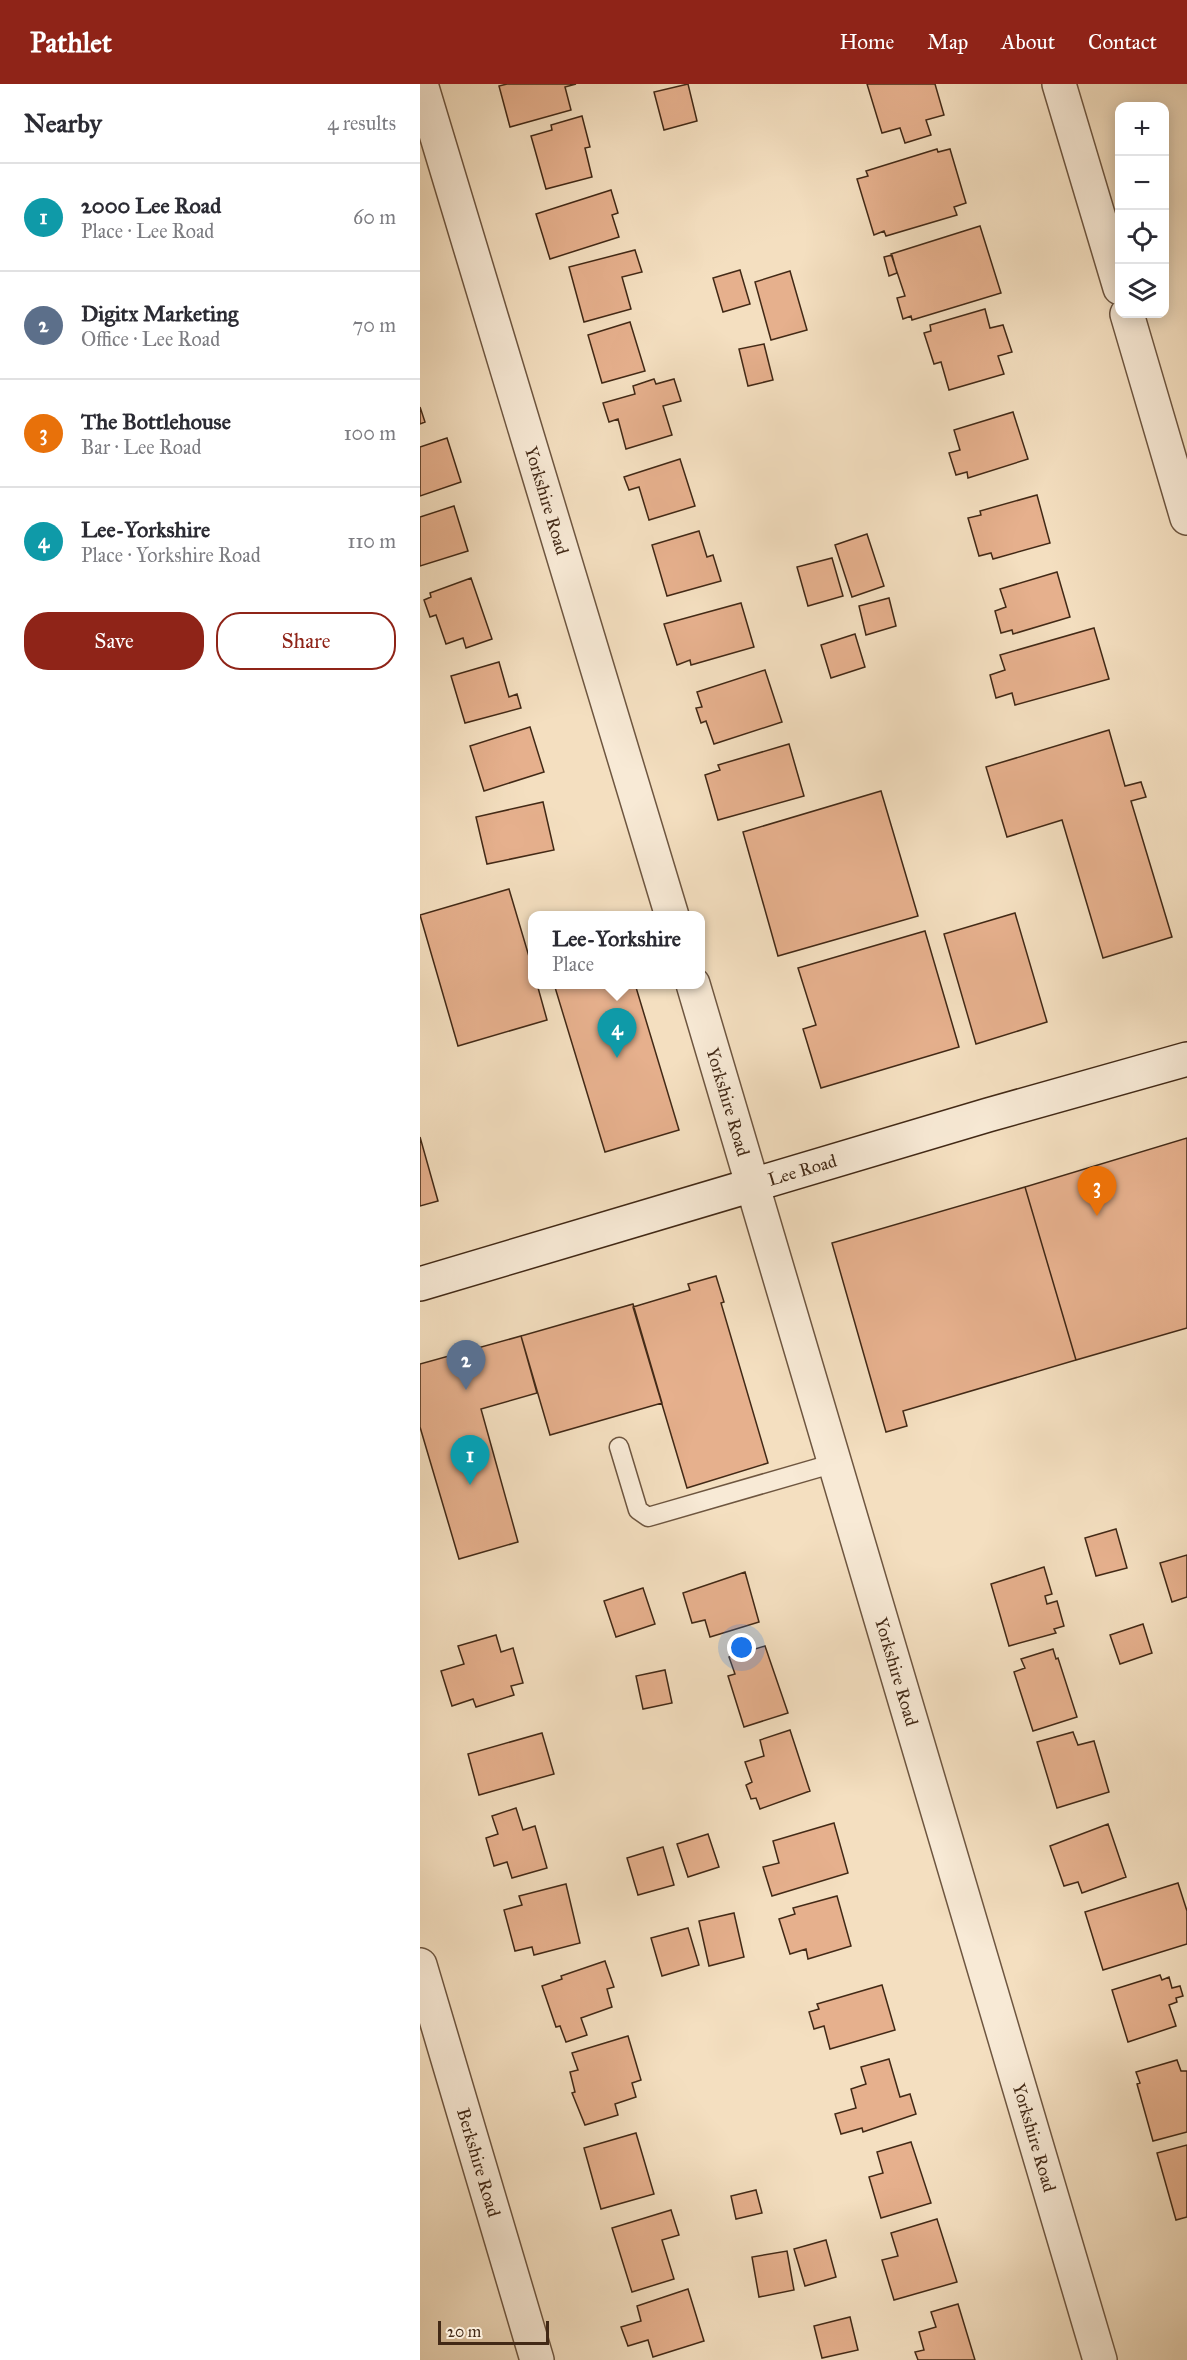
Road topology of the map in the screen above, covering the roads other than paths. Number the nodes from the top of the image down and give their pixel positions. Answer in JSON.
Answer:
{"nodes":[{"id":1,"x":422,"y":84,"type":"edge"},
{"id":2,"x":1059,"y":84,"type":"edge"},
{"id":3,"x":1115,"y":274,"type":"edge"},
{"id":4,"x":1128,"y":318,"type":"edge"},
{"id":5,"x":1187,"y":518,"type":"edge"},
{"id":6,"x":671,"y":911,"type":"edge"},
{"id":7,"x":694,"y":989,"type":"edge"},
{"id":8,"x":1187,"y":1059,"type":"edge"},
{"id":9,"x":752,"y":1185,"type":"junction"},
{"id":10,"x":420,"y":1284,"type":"edge"},
{"id":11,"x":619,"y":1447,"type":"dead end"},
{"id":12,"x":835,"y":1463,"type":"junction"},
{"id":13,"x":420,"y":1965,"type":"edge"},
{"id":14,"x":537,"y":2360,"type":"edge"},
{"id":15,"x":1100,"y":2360,"type":"edge"}],
"edges":[{"from":1,"to":6,"type":"street","name":"Yorkshire Road"},
{"from":2,"to":3,"type":"street"},
{"from":4,"to":5,"type":"street"},
{"from":7,"to":9,"type":"street","name":"Yorkshire Road"},
{"from":8,"to":9,"type":"street","name":"Lee Road"},
{"from":9,"to":10,"type":"street","name":"Lee Road"},
{"from":9,"to":12,"type":"street","name":"Yorkshire Road"},
{"from":11,"to":12,"type":"lane"},
{"from":12,"to":15,"type":"street","name":"Yorkshire Road"},
{"from":13,"to":14,"type":"street","name":"Berkshire Road"}]}
